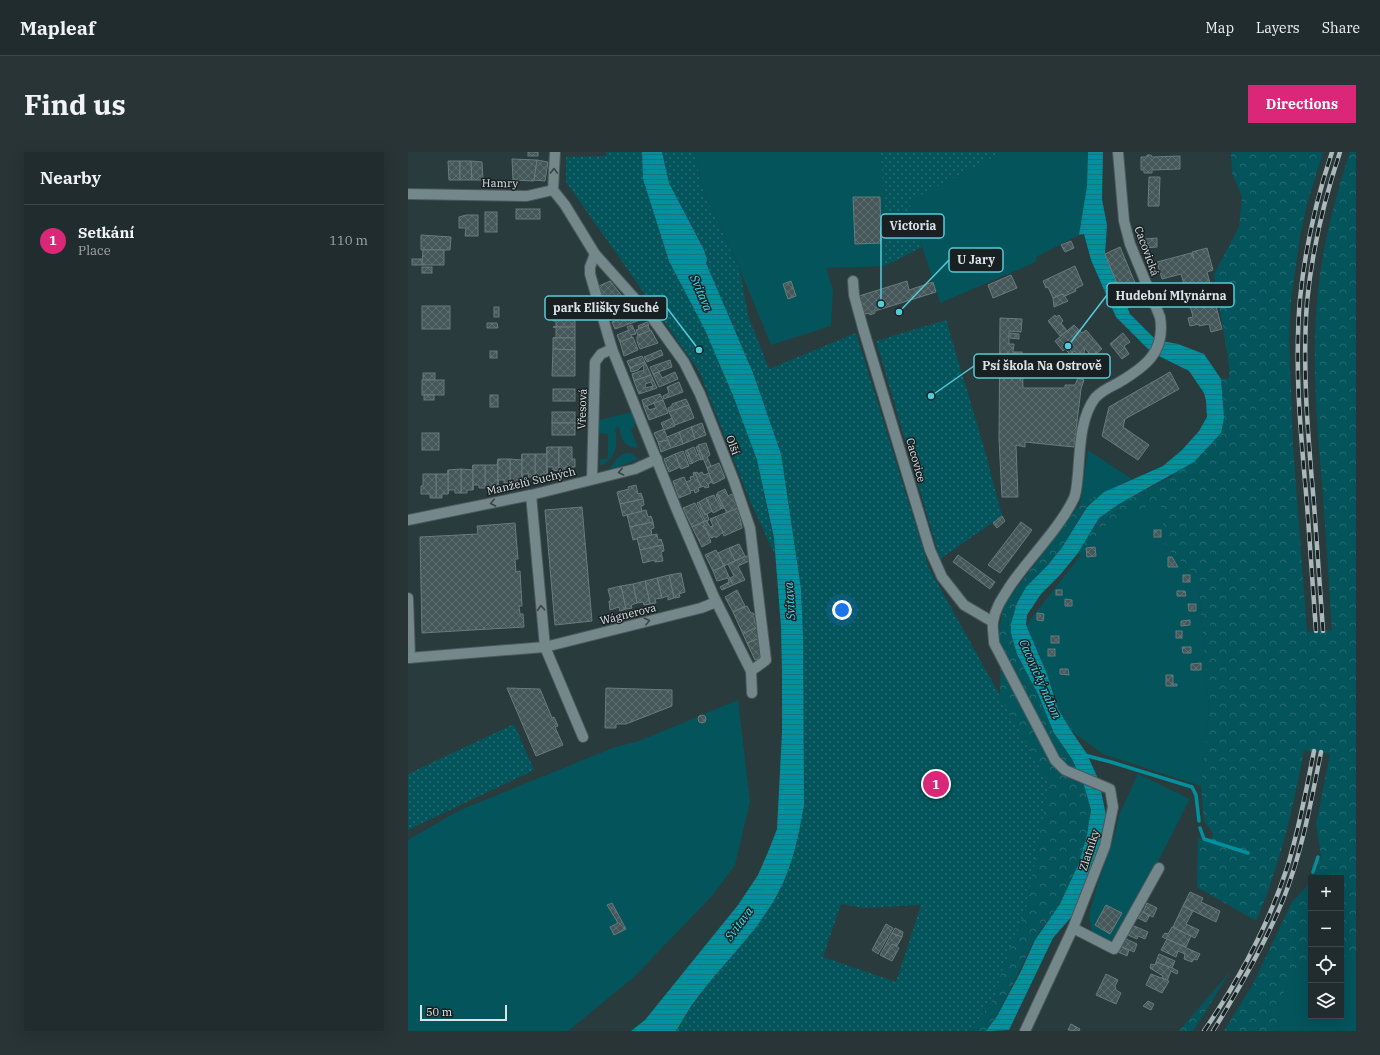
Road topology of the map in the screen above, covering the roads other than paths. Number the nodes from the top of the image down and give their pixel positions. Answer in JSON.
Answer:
{"nodes":[{"id":1,"x":555,"y":152,"type":"edge"},
{"id":2,"x":1118,"y":152,"type":"edge"},
{"id":3,"x":554,"y":190,"type":"junction"},
{"id":4,"x":408,"y":194,"type":"edge"},
{"id":5,"x":594,"y":254,"type":"junction"},
{"id":6,"x":853,"y":281,"type":"dead end"},
{"id":7,"x":612,"y":349,"type":"junction"},
{"id":8,"x":657,"y":459,"type":"junction"},
{"id":9,"x":592,"y":479,"type":"junction"},
{"id":10,"x":531,"y":495,"type":"junction"},
{"id":11,"x":408,"y":520,"type":"edge"},
{"id":12,"x":408,"y":598,"type":"edge"},
{"id":13,"x":716,"y":602,"type":"junction"},
{"id":14,"x":993,"y":622,"type":"junction"},
{"id":15,"x":545,"y":647,"type":"junction"},
{"id":16,"x":409,"y":658,"type":"edge"},
{"id":17,"x":751,"y":671,"type":"junction"},
{"id":18,"x":752,"y":693,"type":"dead end"},
{"id":19,"x":583,"y":737,"type":"dead end"},
{"id":20,"x":1159,"y":868,"type":"dead end"},
{"id":21,"x":1074,"y":928,"type":"junction"},
{"id":22,"x":1025,"y":1031,"type":"edge"}],
"edges":[{"from":3,"to":1,"type":"street","one_way":true},
{"from":2,"to":14,"type":"street","name":"Cacovická"},
{"from":3,"to":4,"type":"street","name":"Hamry"},
{"from":3,"to":5,"type":"street","name":"Olší"},
{"from":5,"to":7,"type":"street"},
{"from":5,"to":17,"type":"street","name":"Olší"},
{"from":6,"to":14,"type":"street","name":"Cacovice"},
{"from":7,"to":8,"type":"street"},
{"from":7,"to":9,"type":"street","name":"Vřesová"},
{"from":8,"to":9,"type":"street","name":"Manželů Suchých","one_way":true},
{"from":8,"to":13,"type":"street"},
{"from":9,"to":10,"type":"street","name":"Manželů Suchých"},
{"from":10,"to":11,"type":"street","name":"Manželů Suchých","one_way":true},
{"from":15,"to":10,"type":"street","one_way":true},
{"from":12,"to":16,"type":"street","name":"Wágnerova"},
{"from":15,"to":13,"type":"street","name":"Wágnerova","one_way":true},
{"from":13,"to":17,"type":"street"},
{"from":14,"to":21,"type":"street","name":"Zlatníky"},
{"from":15,"to":16,"type":"street","name":"Wágnerova"},
{"from":15,"to":19,"type":"street"},
{"from":17,"to":18,"type":"street"},
{"from":20,"to":21,"type":"street"},
{"from":21,"to":22,"type":"street","name":"Zlatníky"}]}
